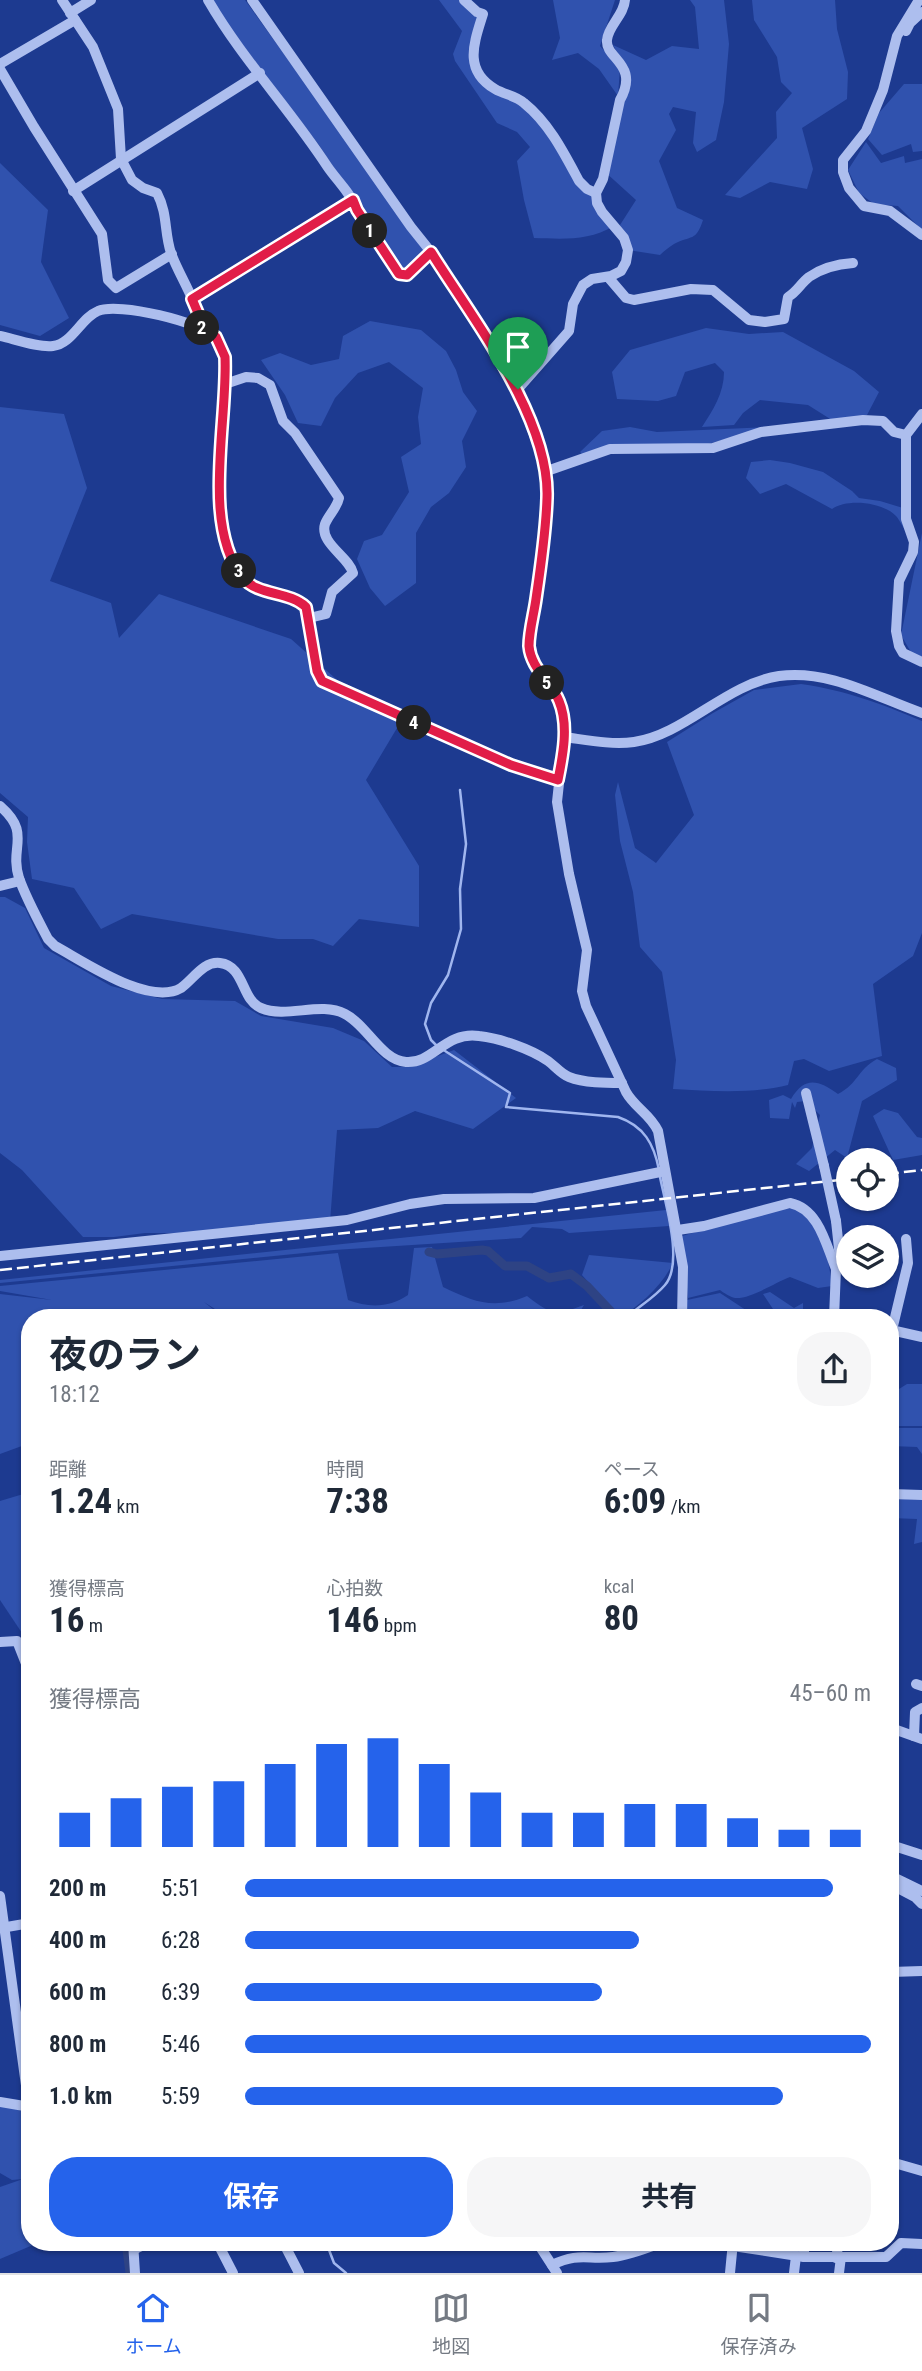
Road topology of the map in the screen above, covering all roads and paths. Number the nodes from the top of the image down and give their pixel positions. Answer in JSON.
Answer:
{"nodes":[{"id":1,"x":62,"y":0,"type":"edge"},
{"id":2,"x":91,"y":0,"type":"edge"},
{"id":3,"x":208,"y":0,"type":"edge"},
{"id":4,"x":252,"y":0,"type":"edge"},
{"id":5,"x":464,"y":0,"type":"edge"},
{"id":6,"x":625,"y":0,"type":"edge"},
{"id":7,"x":919,"y":0,"type":"edge"},
{"id":8,"x":922,"y":12,"type":"edge"},
{"id":9,"x":72,"y":16,"type":"junction"},
{"id":10,"x":894,"y":44,"type":"junction"},
{"id":11,"x":0,"y":66,"type":"edge"},
{"id":12,"x":260,"y":73,"type":"junction"},
{"id":13,"x":121,"y":159,"type":"junction"},
{"id":14,"x":74,"y":191,"type":"junction"},
{"id":15,"x":596,"y":193,"type":"junction"},
{"id":16,"x":353,"y":200,"type":"junction"},
{"id":17,"x":922,"y":235,"type":"edge"},
{"id":18,"x":431,"y":252,"type":"junction"},
{"id":19,"x":172,"y":254,"type":"junction"},
{"id":20,"x":853,"y":263,"type":"dead end"},
{"id":21,"x":608,"y":277,"type":"junction"},
{"id":22,"x":192,"y":299,"type":"junction"},
{"id":23,"x":199,"y":326,"type":"junction"},
{"id":24,"x":0,"y":336,"type":"edge"},
{"id":25,"x":225,"y":384,"type":"junction"},
{"id":26,"x":518,"y":389,"type":"junction"},
{"id":27,"x":922,"y":414,"type":"edge"},
{"id":28,"x":906,"y":435,"type":"junction"},
{"id":29,"x":547,"y":471,"type":"junction"},
{"id":30,"x":309,"y":618,"type":"junction"},
{"id":31,"x":922,"y":662,"type":"edge"},
{"id":32,"x":922,"y":713,"type":"edge"},
{"id":33,"x":564,"y":737,"type":"junction"},
{"id":34,"x":558,"y":780,"type":"junction"},
{"id":35,"x":0,"y":806,"type":"edge"},
{"id":36,"x":20,"y":881,"type":"junction"},
{"id":37,"x":0,"y":886,"type":"edge"},
{"id":38,"x":622,"y":1083,"type":"junction"},
{"id":39,"x":806,"y":1093,"type":"dead end"},
{"id":40,"x":665,"y":1171,"type":"junction"},
{"id":41,"x":836,"y":1225,"type":"edge"},
{"id":42,"x":677,"y":1230,"type":"junction"},
{"id":43,"x":906,"y":1239,"type":"dead end"},
{"id":44,"x":0,"y":1256,"type":"edge"},
{"id":45,"x":836,"y":1269,"type":"joint"},
{"id":46,"x":682,"y":1309,"type":"edge"},
{"id":47,"x":834,"y":1309,"type":"edge"},
{"id":48,"x":896,"y":1309,"type":"edge"},
{"id":49,"x":899,"y":1332,"type":"edge"},
{"id":50,"x":922,"y":1337,"type":"edge"},
{"id":51,"x":899,"y":1494,"type":"edge"},
{"id":52,"x":922,"y":1495,"type":"edge"},
{"id":53,"x":0,"y":1642,"type":"edge"},
{"id":54,"x":21,"y":1651,"type":"edge"},
{"id":55,"x":922,"y":1708,"type":"edge"},
{"id":56,"x":899,"y":1733,"type":"edge"},
{"id":57,"x":918,"y":1737,"type":"edge"},
{"id":58,"x":899,"y":1847,"type":"edge"},
{"id":59,"x":922,"y":1854,"type":"edge"},
{"id":60,"x":899,"y":1881,"type":"edge"},
{"id":61,"x":899,"y":1889,"type":"edge"},
{"id":62,"x":922,"y":1891,"type":"edge"},
{"id":63,"x":0,"y":1896,"type":"edge"},
{"id":64,"x":922,"y":1905,"type":"edge"},
{"id":65,"x":21,"y":1925,"type":"edge"},
{"id":66,"x":2,"y":1928,"type":"edge"},
{"id":67,"x":922,"y":1971,"type":"edge"},
{"id":68,"x":899,"y":1972,"type":"edge"},
{"id":69,"x":21,"y":2054,"type":"edge"},
{"id":70,"x":0,"y":2102,"type":"edge"},
{"id":71,"x":21,"y":2106,"type":"edge"},
{"id":72,"x":899,"y":2164,"type":"edge"},
{"id":73,"x":922,"y":2171,"type":"edge"},
{"id":74,"x":922,"y":2244,"type":"edge"},
{"id":75,"x":899,"y":2245,"type":"edge"},
{"id":76,"x":134,"y":2251,"type":"edge"},
{"id":77,"x":222,"y":2251,"type":"edge"},
{"id":78,"x":288,"y":2251,"type":"edge"},
{"id":79,"x":543,"y":2251,"type":"edge"},
{"id":80,"x":624,"y":2251,"type":"edge"},
{"id":81,"x":640,"y":2251,"type":"edge"},
{"id":82,"x":732,"y":2251,"type":"edge"},
{"id":83,"x":772,"y":2251,"type":"edge"},
{"id":84,"x":801,"y":2251,"type":"edge"},
{"id":85,"x":839,"y":2251,"type":"edge"},
{"id":86,"x":892,"y":2251,"type":"edge"},
{"id":87,"x":624,"y":2254,"type":"junction"},
{"id":88,"x":800,"y":2256,"type":"junction"},
{"id":89,"x":839,"y":2258,"type":"junction"},
{"id":90,"x":555,"y":2269,"type":"edge"},
{"id":91,"x":135,"y":2273,"type":"edge"},
{"id":92,"x":233,"y":2273,"type":"edge"},
{"id":93,"x":299,"y":2273,"type":"edge"},
{"id":94,"x":730,"y":2273,"type":"edge"},
{"id":95,"x":794,"y":2273,"type":"edge"},
{"id":96,"x":839,"y":2273,"type":"edge"}],
"edges":[{"from":1,"to":9,"type":"street"},
{"from":2,"to":9,"type":"street"},
{"from":3,"to":12,"type":"street"},
{"from":4,"to":18,"type":"street"},
{"from":5,"to":15,"type":"street"},
{"from":6,"to":15,"type":"street"},
{"from":7,"to":10,"type":"street"},
{"from":8,"to":10,"type":"street"},
{"from":9,"to":11,"type":"street"},
{"from":9,"to":13,"type":"street"},
{"from":10,"to":17,"type":"street"},
{"from":11,"to":14,"type":"street"},
{"from":12,"to":13,"type":"street"},
{"from":12,"to":16,"type":"street"},
{"from":13,"to":14,"type":"street"},
{"from":13,"to":19,"type":"street"},
{"from":14,"to":19,"type":"street"},
{"from":15,"to":21,"type":"street"},
{"from":16,"to":18,"type":"street"},
{"from":16,"to":22,"type":"street"},
{"from":18,"to":26,"type":"street"},
{"from":19,"to":22,"type":"street"},
{"from":20,"to":21,"type":"street"},
{"from":21,"to":26,"type":"street"},
{"from":22,"to":23,"type":"street"},
{"from":23,"to":24,"type":"street"},
{"from":23,"to":25,"type":"street"},
{"from":25,"to":30,"type":"street"},
{"from":25,"to":30,"type":"street"},
{"from":26,"to":29,"type":"street"},
{"from":27,"to":28,"type":"street"},
{"from":28,"to":29,"type":"street"},
{"from":28,"to":31,"type":"street"},
{"from":29,"to":33,"type":"street"},
{"from":30,"to":34,"type":"street"},
{"from":32,"to":33,"type":"street"},
{"from":33,"to":34,"type":"street"},
{"from":34,"to":38,"type":"street"},
{"from":35,"to":36,"type":"street"},
{"from":36,"to":37,"type":"street"},
{"from":36,"to":38,"type":"street"},
{"from":38,"to":40,"type":"street"},
{"from":39,"to":41,"type":"street","bridge":true},
{"from":40,"to":42,"type":"street"},
{"from":40,"to":44,"type":"street"},
{"from":42,"to":45,"type":"street"},
{"from":42,"to":46,"type":"street"},
{"from":43,"to":48,"type":"street"},
{"from":45,"to":47,"type":"street"},
{"from":49,"to":50,"type":"street"},
{"from":51,"to":52,"type":"street"},
{"from":53,"to":54,"type":"street"},
{"from":55,"to":57,"type":"street"},
{"from":56,"to":57,"type":"street"},
{"from":58,"to":59,"type":"street"},
{"from":60,"to":62,"type":"street"},
{"from":61,"to":64,"type":"street"},
{"from":63,"to":66,"type":"street"},
{"from":65,"to":66,"type":"street"},
{"from":66,"to":69,"type":"street"},
{"from":67,"to":68,"type":"street"},
{"from":70,"to":71,"type":"street"},
{"from":72,"to":73,"type":"street"},
{"from":74,"to":75,"type":"street"},
{"from":76,"to":91,"type":"street"},
{"from":77,"to":92,"type":"street"},
{"from":78,"to":93,"type":"street"},
{"from":79,"to":90,"type":"street"},
{"from":80,"to":87,"type":"street"},
{"from":81,"to":87,"type":"street"},
{"from":82,"to":94,"type":"street"},
{"from":83,"to":88,"type":"street"},
{"from":84,"to":88,"type":"street"},
{"from":85,"to":89,"type":"street"},
{"from":86,"to":89,"type":"street"},
{"from":87,"to":90,"type":"street"},
{"from":88,"to":89,"type":"street"},
{"from":88,"to":95,"type":"street"},
{"from":89,"to":96,"type":"street"}]}
